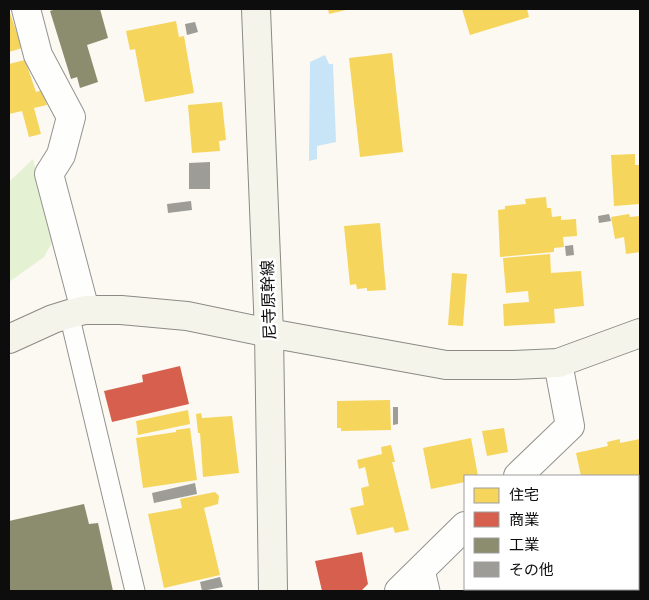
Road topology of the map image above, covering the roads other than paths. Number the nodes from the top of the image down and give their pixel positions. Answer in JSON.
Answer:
{"nodes":[{"id":1,"x":26,"y":9,"type":"edge"},
{"id":2,"x":256,"y":9,"type":"edge"},
{"id":3,"x":77,"y":312,"type":"junction"},
{"id":4,"x":269,"y":333,"type":"junction"},
{"id":5,"x":640,"y":333,"type":"edge"},
{"id":6,"x":9,"y":339,"type":"edge"},
{"id":7,"x":558,"y":363,"type":"junction"},
{"id":8,"x":519,"y":475,"type":"edge"},
{"id":9,"x":464,"y":527,"type":"edge"},
{"id":10,"x":424,"y":565,"type":"junction"},
{"id":11,"x":134,"y":591,"type":"edge"},
{"id":12,"x":273,"y":591,"type":"edge"},
{"id":13,"x":399,"y":591,"type":"edge"},
{"id":14,"x":430,"y":591,"type":"edge"}],
"edges":[{"from":1,"to":3,"type":"street"},
{"from":2,"to":4,"type":"street","name":"尼寺原幹線"},
{"from":3,"to":4,"type":"street"},
{"from":3,"to":6,"type":"street"},
{"from":3,"to":11,"type":"lane"},
{"from":4,"to":7,"type":"street"},
{"from":4,"to":12,"type":"street","name":"尼寺原幹線"},
{"from":5,"to":7,"type":"street"},
{"from":7,"to":8,"type":"street"},
{"from":9,"to":10,"type":"street"},
{"from":10,"to":13,"type":"street"},
{"from":10,"to":14,"type":"lane"}]}
